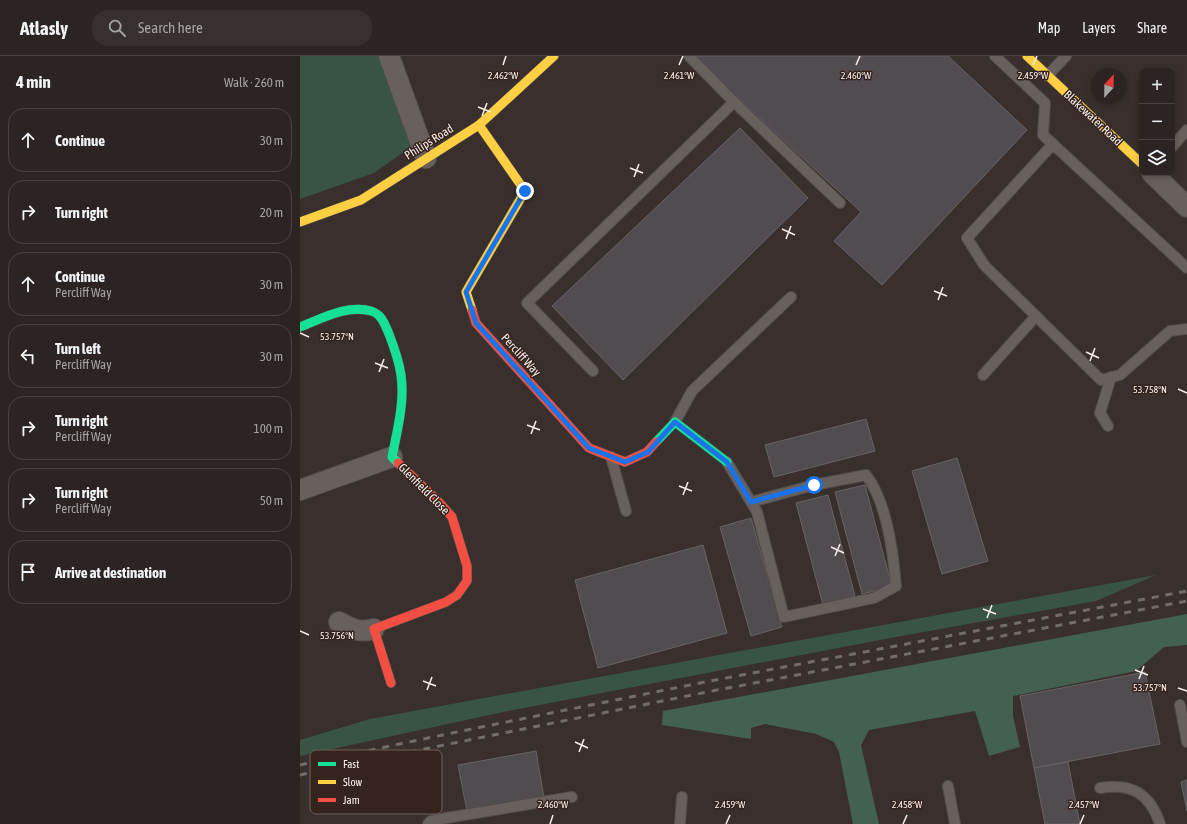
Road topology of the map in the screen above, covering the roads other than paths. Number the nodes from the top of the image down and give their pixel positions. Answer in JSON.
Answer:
{"nodes":[{"id":1,"x":389,"y":56,"type":"edge"},
{"id":2,"x":554,"y":56,"type":"edge"},
{"id":3,"x":689,"y":56,"type":"edge"},
{"id":4,"x":995,"y":56,"type":"edge"},
{"id":5,"x":1027,"y":56,"type":"edge"},
{"id":6,"x":1066,"y":56,"type":"edge"},
{"id":7,"x":1047,"y":76,"type":"junction"},
{"id":8,"x":734,"y":102,"type":"junction"},
{"id":9,"x":479,"y":125,"type":"junction"},
{"id":10,"x":1187,"y":130,"type":"edge"},
{"id":11,"x":1053,"y":144,"type":"junction"},
{"id":12,"x":1175,"y":144,"type":"edge"},
{"id":13,"x":426,"y":158,"type":"junction"},
{"id":14,"x":1139,"y":161,"type":"edge"},
{"id":15,"x":1155,"y":176,"type":"edge"},
{"id":16,"x":840,"y":202,"type":"dead end"},
{"id":17,"x":1187,"y":208,"type":"edge"},
{"id":18,"x":300,"y":222,"type":"edge"},
{"id":19,"x":1187,"y":268,"type":"edge"},
{"id":20,"x":791,"y":297,"type":"dead end"},
{"id":21,"x":1036,"y":316,"type":"junction"},
{"id":22,"x":300,"y":327,"type":"edge"},
{"id":23,"x":1187,"y":329,"type":"edge"},
{"id":24,"x":593,"y":371,"type":"dead end"},
{"id":25,"x":983,"y":375,"type":"dead end"},
{"id":26,"x":1111,"y":377,"type":"junction"},
{"id":27,"x":675,"y":422,"type":"junction"},
{"id":28,"x":1108,"y":426,"type":"dead end"},
{"id":29,"x":392,"y":457,"type":"junction"},
{"id":30,"x":611,"y":457,"type":"junction"},
{"id":31,"x":727,"y":462,"type":"joint"},
{"id":32,"x":300,"y":490,"type":"edge"},
{"id":33,"x":751,"y":502,"type":"junction"},
{"id":34,"x":626,"y":511,"type":"dead end"},
{"id":35,"x":339,"y":622,"type":"dead end"},
{"id":36,"x":374,"y":629,"type":"junction"},
{"id":37,"x":391,"y":683,"type":"dead end"},
{"id":38,"x":1180,"y":705,"type":"dead end"},
{"id":39,"x":1187,"y":742,"type":"edge"},
{"id":40,"x":948,"y":786,"type":"dead end"},
{"id":41,"x":1100,"y":788,"type":"dead end"},
{"id":42,"x":572,"y":797,"type":"dead end"},
{"id":43,"x":682,"y":797,"type":"dead end"},
{"id":44,"x":428,"y":824,"type":"edge"},
{"id":45,"x":680,"y":824,"type":"edge"},
{"id":46,"x":955,"y":824,"type":"edge"},
{"id":47,"x":1160,"y":824,"type":"edge"}],
"edges":[{"from":1,"to":13,"type":"street"},
{"from":2,"to":9,"type":"street","name":"Philips Road"},
{"from":3,"to":8,"type":"lane"},
{"from":4,"to":11,"type":"lane"},
{"from":5,"to":7,"type":"street","name":"Blakewater Road"},
{"from":6,"to":7,"type":"lane"},
{"from":7,"to":14,"type":"street","name":"Blakewater Road"},
{"from":8,"to":16,"type":"lane"},
{"from":8,"to":24,"type":"lane"},
{"from":9,"to":13,"type":"street","name":"Philips Road"},
{"from":9,"to":30,"type":"street","name":"Percliff Way"},
{"from":10,"to":12,"type":"lane"},
{"from":11,"to":19,"type":"lane"},
{"from":11,"to":21,"type":"lane"},
{"from":13,"to":18,"type":"street","name":"Philips Road"},
{"from":15,"to":17,"type":"street"},
{"from":20,"to":27,"type":"lane"},
{"from":21,"to":25,"type":"lane"},
{"from":21,"to":26,"type":"lane"},
{"from":22,"to":29,"type":"street","name":"Glenfield Close"},
{"from":23,"to":26,"type":"lane"},
{"from":26,"to":28,"type":"lane"},
{"from":27,"to":30,"type":"street","name":"Percliff Way"},
{"from":27,"to":31,"type":"street"},
{"from":29,"to":32,"type":"street","name":"Glenfield Close"},
{"from":29,"to":36,"type":"street","name":"Glenfield Close"},
{"from":30,"to":34,"type":"lane"},
{"from":31,"to":33,"type":"lane"},
{"from":33,"to":33,"type":"lane"},
{"from":35,"to":36,"type":"street","name":"Glenfield Close"},
{"from":36,"to":37,"type":"street"},
{"from":38,"to":39,"type":"lane"},
{"from":40,"to":46,"type":"lane"},
{"from":41,"to":47,"type":"lane"},
{"from":42,"to":44,"type":"lane"},
{"from":43,"to":45,"type":"lane"}]}
